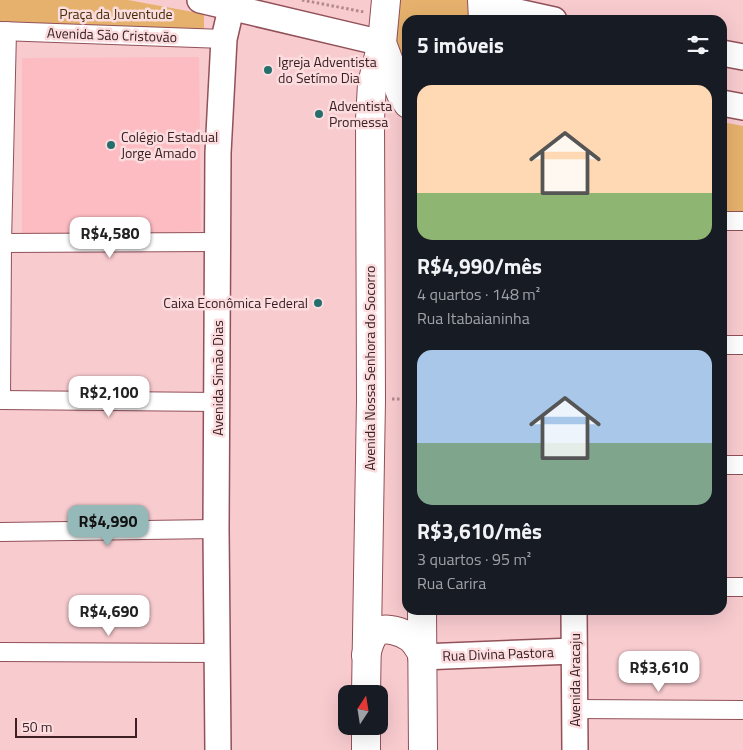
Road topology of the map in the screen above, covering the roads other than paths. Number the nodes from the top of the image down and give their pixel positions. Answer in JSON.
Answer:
{"nodes":[{"id":1,"x":200,"y":0,"type":"edge"},
{"id":2,"x":482,"y":0,"type":"edge"},
{"id":3,"x":493,"y":0,"type":"edge"},
{"id":4,"x":232,"y":3,"type":"edge"},
{"id":5,"x":385,"y":8,"type":"edge"},
{"id":6,"x":483,"y":15,"type":"edge"},
{"id":7,"x":532,"y":15,"type":"edge"},
{"id":8,"x":3,"y":31,"type":"edge"},
{"id":9,"x":224,"y":39,"type":"junction"},
{"id":10,"x":382,"y":42,"type":"junction"},
{"id":11,"x":727,"y":54,"type":"edge"},
{"id":12,"x":743,"y":57,"type":"edge"},
{"id":13,"x":402,"y":95,"type":"edge"},
{"id":14,"x":727,"y":104,"type":"edge"},
{"id":15,"x":743,"y":107,"type":"edge"},
{"id":16,"x":727,"y":221,"type":"edge"},
{"id":17,"x":743,"y":221,"type":"edge"},
{"id":18,"x":218,"y":242,"type":"junction"},
{"id":19,"x":2,"y":244,"type":"junction"},
{"id":20,"x":743,"y":345,"type":"edge"},
{"id":21,"x":727,"y":346,"type":"edge"},
{"id":22,"x":1,"y":400,"type":"edge"},
{"id":23,"x":218,"y":402,"type":"junction"},
{"id":24,"x":727,"y":465,"type":"edge"},
{"id":25,"x":743,"y":465,"type":"edge"},
{"id":26,"x":216,"y":529,"type":"junction"},
{"id":27,"x":0,"y":532,"type":"edge"},
{"id":28,"x":727,"y":587,"type":"edge"},
{"id":29,"x":743,"y":588,"type":"edge"},
{"id":30,"x":422,"y":615,"type":"edge"},
{"id":31,"x":574,"y":615,"type":"edge"},
{"id":32,"x":574,"y":651,"type":"junction"},
{"id":33,"x":0,"y":652,"type":"edge"},
{"id":34,"x":217,"y":654,"type":"junction"},
{"id":35,"x":421,"y":654,"type":"junction"},
{"id":36,"x":366,"y":655,"type":"junction"},
{"id":37,"x":366,"y":685,"type":"edge"},
{"id":38,"x":575,"y":709,"type":"junction"},
{"id":39,"x":743,"y":710,"type":"edge"},
{"id":40,"x":366,"y":735,"type":"edge"},
{"id":41,"x":218,"y":750,"type":"edge"},
{"id":42,"x":366,"y":750,"type":"edge"},
{"id":43,"x":423,"y":750,"type":"edge"},
{"id":44,"x":575,"y":750,"type":"edge"}],
"edges":[{"from":1,"to":4,"type":"street"},
{"from":2,"to":6,"type":"main road"},
{"from":3,"to":7,"type":"street"},
{"from":4,"to":9,"type":"street","name":"Avenida Simão Dias"},
{"from":4,"to":10,"type":"street"},
{"from":5,"to":10,"type":"main road","name":"Avenida Nossa Senhora do Socorro"},
{"from":8,"to":9,"type":"street","name":"Avenida São Cristovão"},
{"from":8,"to":19,"type":"street"},
{"from":9,"to":18,"type":"street","name":"Avenida Simão Dias"},
{"from":10,"to":13,"type":"main road"},
{"from":10,"to":36,"type":"main road","name":"Avenida Nossa Senhora do Socorro"},
{"from":11,"to":12,"type":"street"},
{"from":14,"to":15,"type":"street"},
{"from":16,"to":17,"type":"street"},
{"from":18,"to":19,"type":"street"},
{"from":18,"to":23,"type":"street","name":"Avenida Simão Dias"},
{"from":19,"to":22,"type":"street"},
{"from":20,"to":21,"type":"street"},
{"from":22,"to":23,"type":"street"},
{"from":23,"to":26,"type":"street","name":"Avenida Simão Dias"},
{"from":24,"to":25,"type":"street"},
{"from":26,"to":27,"type":"street"},
{"from":26,"to":34,"type":"street","name":"Avenida Simão Dias"},
{"from":28,"to":29,"type":"street"},
{"from":30,"to":35,"type":"main road"},
{"from":31,"to":32,"type":"street","name":"Avenida Aracaju"},
{"from":32,"to":35,"type":"street","name":"Rua Divina Pastora"},
{"from":32,"to":38,"type":"street","name":"Avenida Aracaju"},
{"from":33,"to":34,"type":"street"},
{"from":34,"to":41,"type":"street","name":"Avenida Simão Dias"},
{"from":35,"to":36,"type":"main road"},
{"from":35,"to":43,"type":"main road"},
{"from":36,"to":37,"type":"main road","name":"Avenida Nossa Senhora do Socorro"},
{"from":38,"to":39,"type":"street"},
{"from":38,"to":44,"type":"street","name":"Avenida Aracaju"},
{"from":40,"to":42,"type":"main road"}]}
